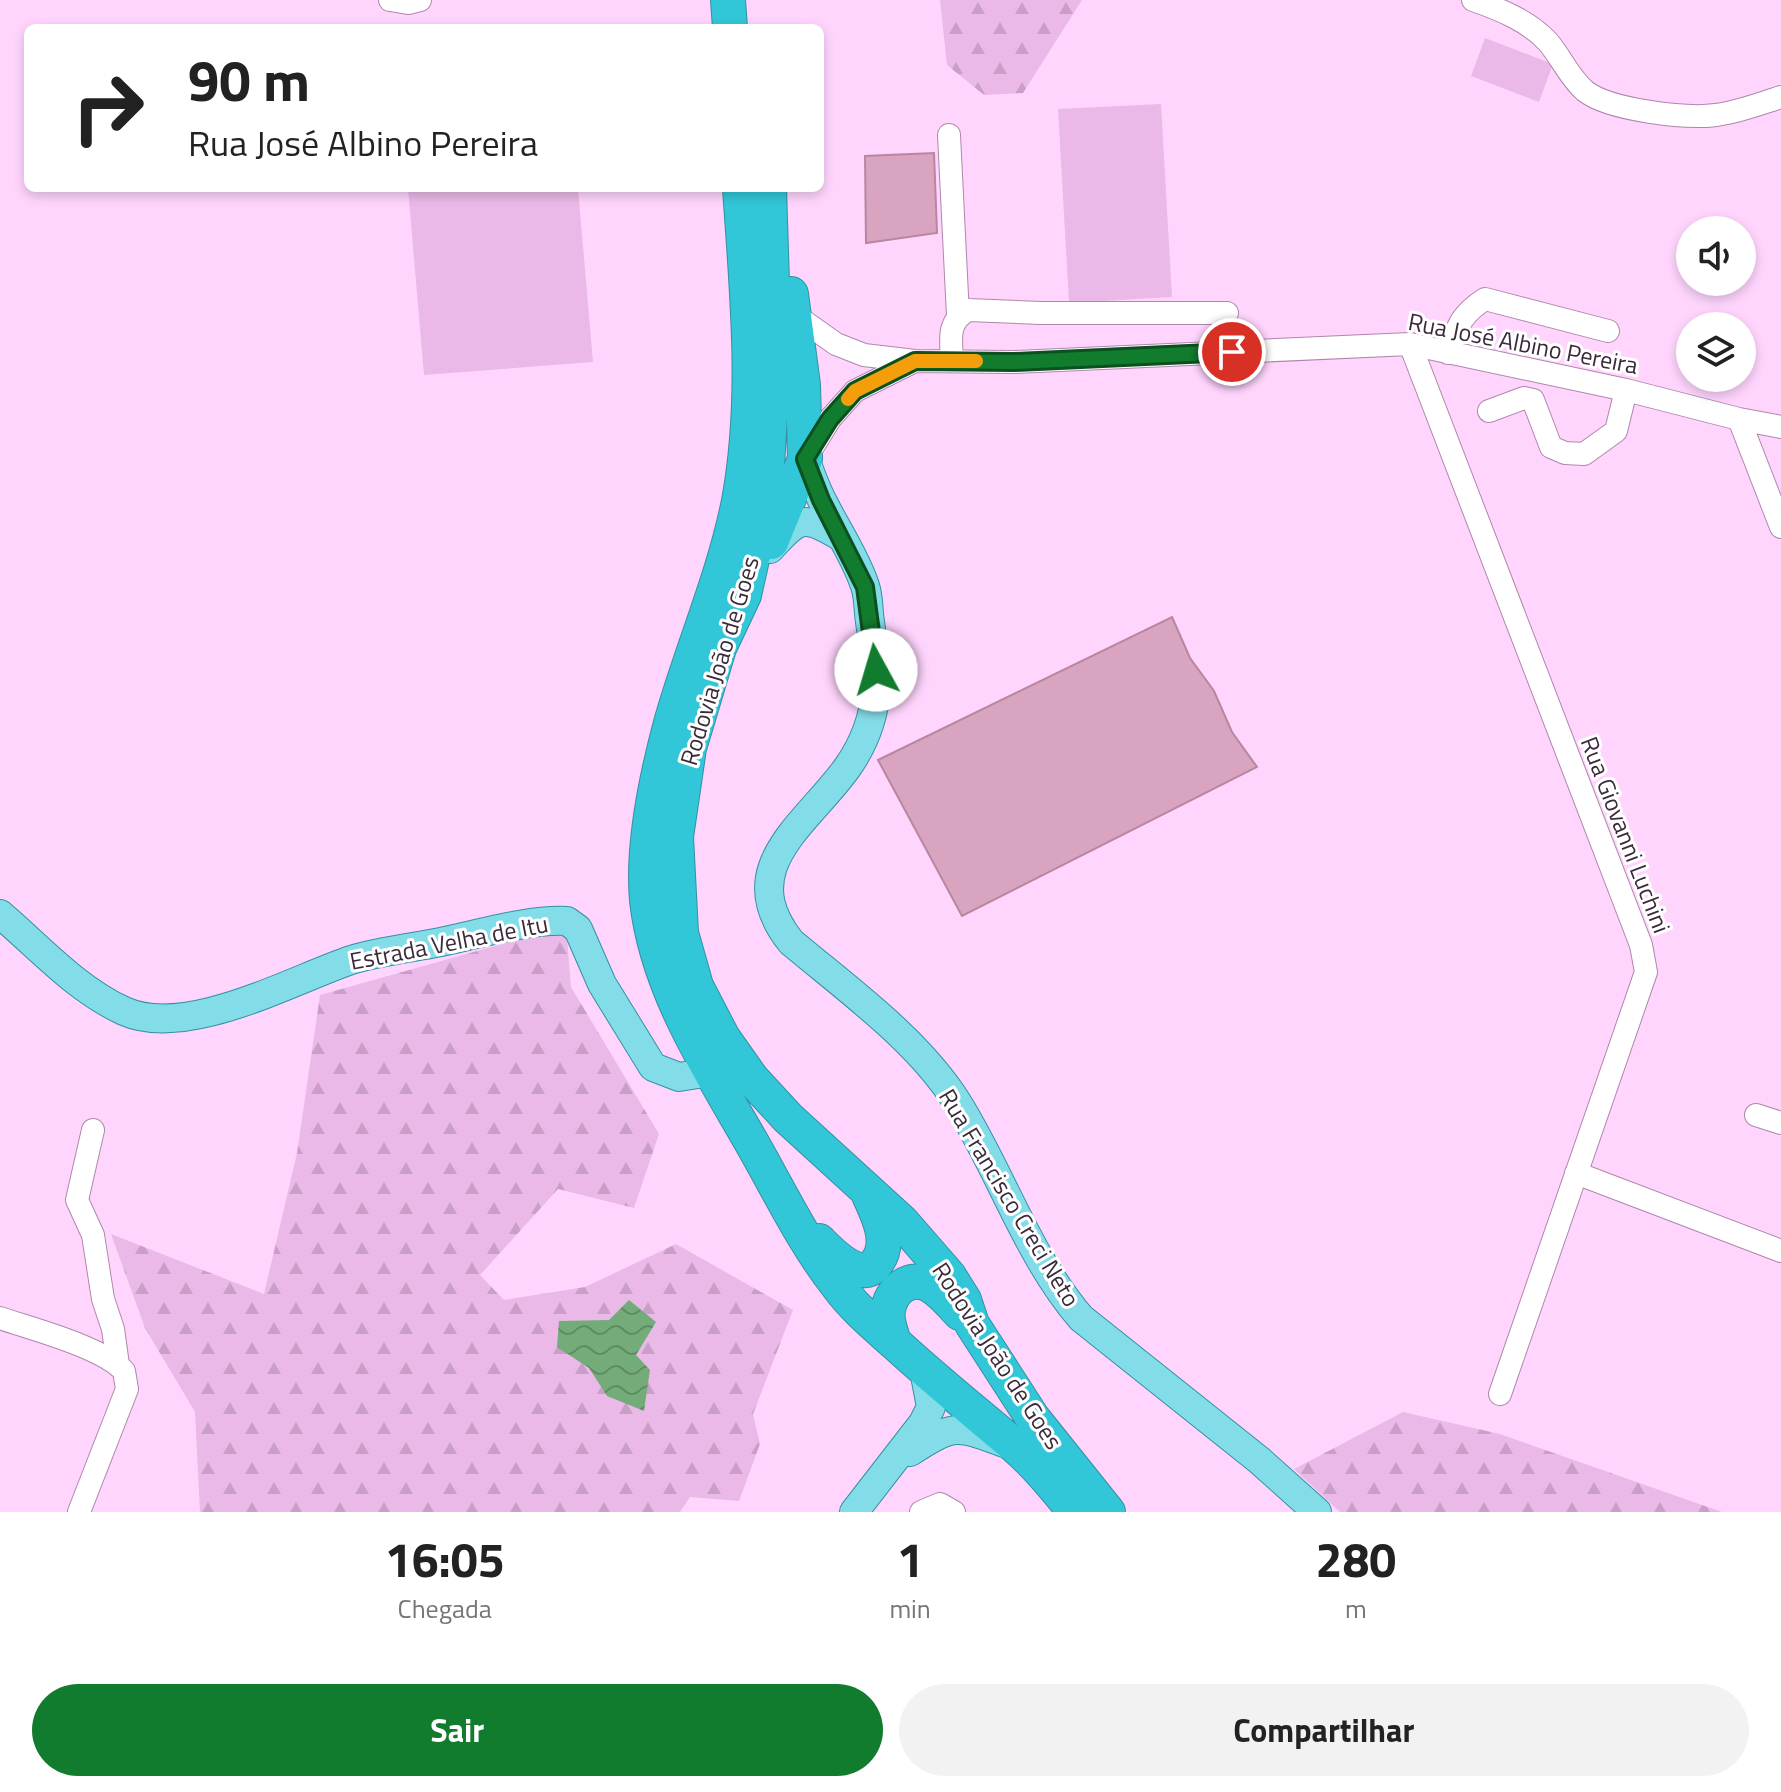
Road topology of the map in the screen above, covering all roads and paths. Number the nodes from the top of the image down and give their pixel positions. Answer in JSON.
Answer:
{"nodes":[{"id":1,"x":390,"y":0,"type":"edge"},
{"id":2,"x":420,"y":0,"type":"edge"},
{"id":3,"x":728,"y":0,"type":"edge"},
{"id":4,"x":752,"y":0,"type":"edge"},
{"id":5,"x":1473,"y":0,"type":"edge"},
{"id":6,"x":730,"y":24,"type":"edge"},
{"id":7,"x":753,"y":24,"type":"edge"},
{"id":8,"x":1781,"y":97,"type":"edge"},
{"id":9,"x":949,"y":135,"type":"dead end"},
{"id":10,"x":740,"y":192,"type":"edge"},
{"id":11,"x":770,"y":192,"type":"edge"},
{"id":12,"x":771,"y":192,"type":"edge"},
{"id":13,"x":1227,"y":313,"type":"dead end"},
{"id":14,"x":795,"y":315,"type":"junction"},
{"id":15,"x":958,"y":316,"type":"junction"},
{"id":16,"x":1608,"y":331,"type":"dead end"},
{"id":17,"x":1410,"y":344,"type":"junction"},
{"id":18,"x":1448,"y":353,"type":"junction"},
{"id":19,"x":952,"y":360,"type":"junction"},
{"id":20,"x":915,"y":361,"type":"junction"},
{"id":21,"x":1626,"y":390,"type":"junction"},
{"id":22,"x":1489,"y":411,"type":"dead end"},
{"id":23,"x":1739,"y":419,"type":"junction"},
{"id":24,"x":1781,"y":427,"type":"edge"},
{"id":25,"x":805,"y":459,"type":"junction"},
{"id":26,"x":1781,"y":527,"type":"edge"},
{"id":27,"x":841,"y":537,"type":"junction"},
{"id":28,"x":766,"y":553,"type":"junction"},
{"id":29,"x":744,"y":595,"type":"junction"},
{"id":30,"x":0,"y":914,"type":"edge"},
{"id":31,"x":710,"y":1072,"type":"junction"},
{"id":32,"x":1756,"y":1115,"type":"dead end"},
{"id":33,"x":1781,"y":1123,"type":"edge"},
{"id":34,"x":93,"y":1130,"type":"dead end"},
{"id":35,"x":1576,"y":1173,"type":"junction"},
{"id":36,"x":866,"y":1188,"type":"junction"},
{"id":37,"x":783,"y":1198,"type":"junction"},
{"id":38,"x":1781,"y":1251,"type":"edge"},
{"id":39,"x":0,"y":1318,"type":"edge"},
{"id":40,"x":972,"y":1324,"type":"junction"},
{"id":41,"x":894,"y":1342,"type":"junction"},
{"id":42,"x":118,"y":1365,"type":"junction"},
{"id":43,"x":924,"y":1370,"type":"junction"},
{"id":44,"x":1500,"y":1394,"type":"dead end"},
{"id":45,"x":1018,"y":1449,"type":"junction"},
{"id":46,"x":896,"y":1461,"type":"junction"},
{"id":47,"x":79,"y":1512,"type":"edge"},
{"id":48,"x":854,"y":1512,"type":"edge"},
{"id":49,"x":921,"y":1512,"type":"edge"},
{"id":50,"x":954,"y":1512,"type":"edge"},
{"id":51,"x":1075,"y":1512,"type":"edge"},
{"id":52,"x":1108,"y":1512,"type":"edge"},
{"id":53,"x":1317,"y":1512,"type":"edge"}],
"edges":[{"from":1,"to":2,"type":"street"},
{"from":3,"to":6,"type":"highway"},
{"from":4,"to":7,"type":"highway"},
{"from":5,"to":8,"type":"street"},
{"from":9,"to":15,"type":"street"},
{"from":10,"to":31,"type":"highway","name":"Rodovia João de Goes"},
{"from":11,"to":29,"type":"highway","name":"Rodovia João de Goes"},
{"from":12,"to":14,"type":"highway"},
{"from":13,"to":15,"type":"street"},
{"from":14,"to":20,"type":"street","name":"Rua José Albino Pereira"},
{"from":14,"to":25,"type":"highway"},
{"from":15,"to":19,"type":"street"},
{"from":16,"to":18,"type":"street"},
{"from":17,"to":18,"type":"street","name":"Rua José Albino Pereira"},
{"from":17,"to":19,"type":"street","name":"Rua José Albino Pereira"},
{"from":17,"to":35,"type":"street","name":"Rua Giovanni Luchini"},
{"from":18,"to":21,"type":"street","name":"Rua José Albino Pereira"},
{"from":19,"to":20,"type":"street","name":"Rua José Albino Pereira"},
{"from":20,"to":25,"type":"street","name":"Rua José Albino Pereira"},
{"from":21,"to":22,"type":"street"},
{"from":21,"to":23,"type":"street","name":"Rua José Albino Pereira"},
{"from":23,"to":24,"type":"street","name":"Rua José Albino Pereira"},
{"from":23,"to":26,"type":"street"},
{"from":25,"to":27,"type":"main road","name":"Rua Francisco Creci Neto"},
{"from":25,"to":28,"type":"highway"},
{"from":27,"to":28,"type":"main road"},
{"from":27,"to":53,"type":"main road","name":"Rua Francisco Creci Neto"},
{"from":28,"to":29,"type":"highway"},
{"from":29,"to":36,"type":"highway","name":"Rodovia João de Goes"},
{"from":30,"to":31,"type":"main road","name":"Estrada Velha de Itu"},
{"from":31,"to":37,"type":"highway","name":"Rodovia João de Goes"},
{"from":32,"to":33,"type":"street"},
{"from":34,"to":42,"type":"street"},
{"from":35,"to":38,"type":"street"},
{"from":35,"to":44,"type":"street","name":"Rua Giovanni Luchini"},
{"from":36,"to":37,"type":"highway"},
{"from":36,"to":40,"type":"highway","name":"Rodovia João de Goes"},
{"from":37,"to":41,"type":"highway","name":"Rodovia João de Goes"},
{"from":39,"to":42,"type":"street"},
{"from":40,"to":41,"type":"highway"},
{"from":40,"to":52,"type":"highway","name":"Rodovia João de Goes"},
{"from":41,"to":43,"type":"highway","name":"Rodovia João de Goes"},
{"from":42,"to":47,"type":"street"},
{"from":43,"to":45,"type":"highway","name":"Rodovia João de Goes"},
{"from":43,"to":46,"type":"main road"},
{"from":45,"to":46,"type":"main road"},
{"from":45,"to":51,"type":"highway","name":"Rodovia João de Goes"},
{"from":46,"to":48,"type":"main road"},
{"from":49,"to":50,"type":"street"}]}
